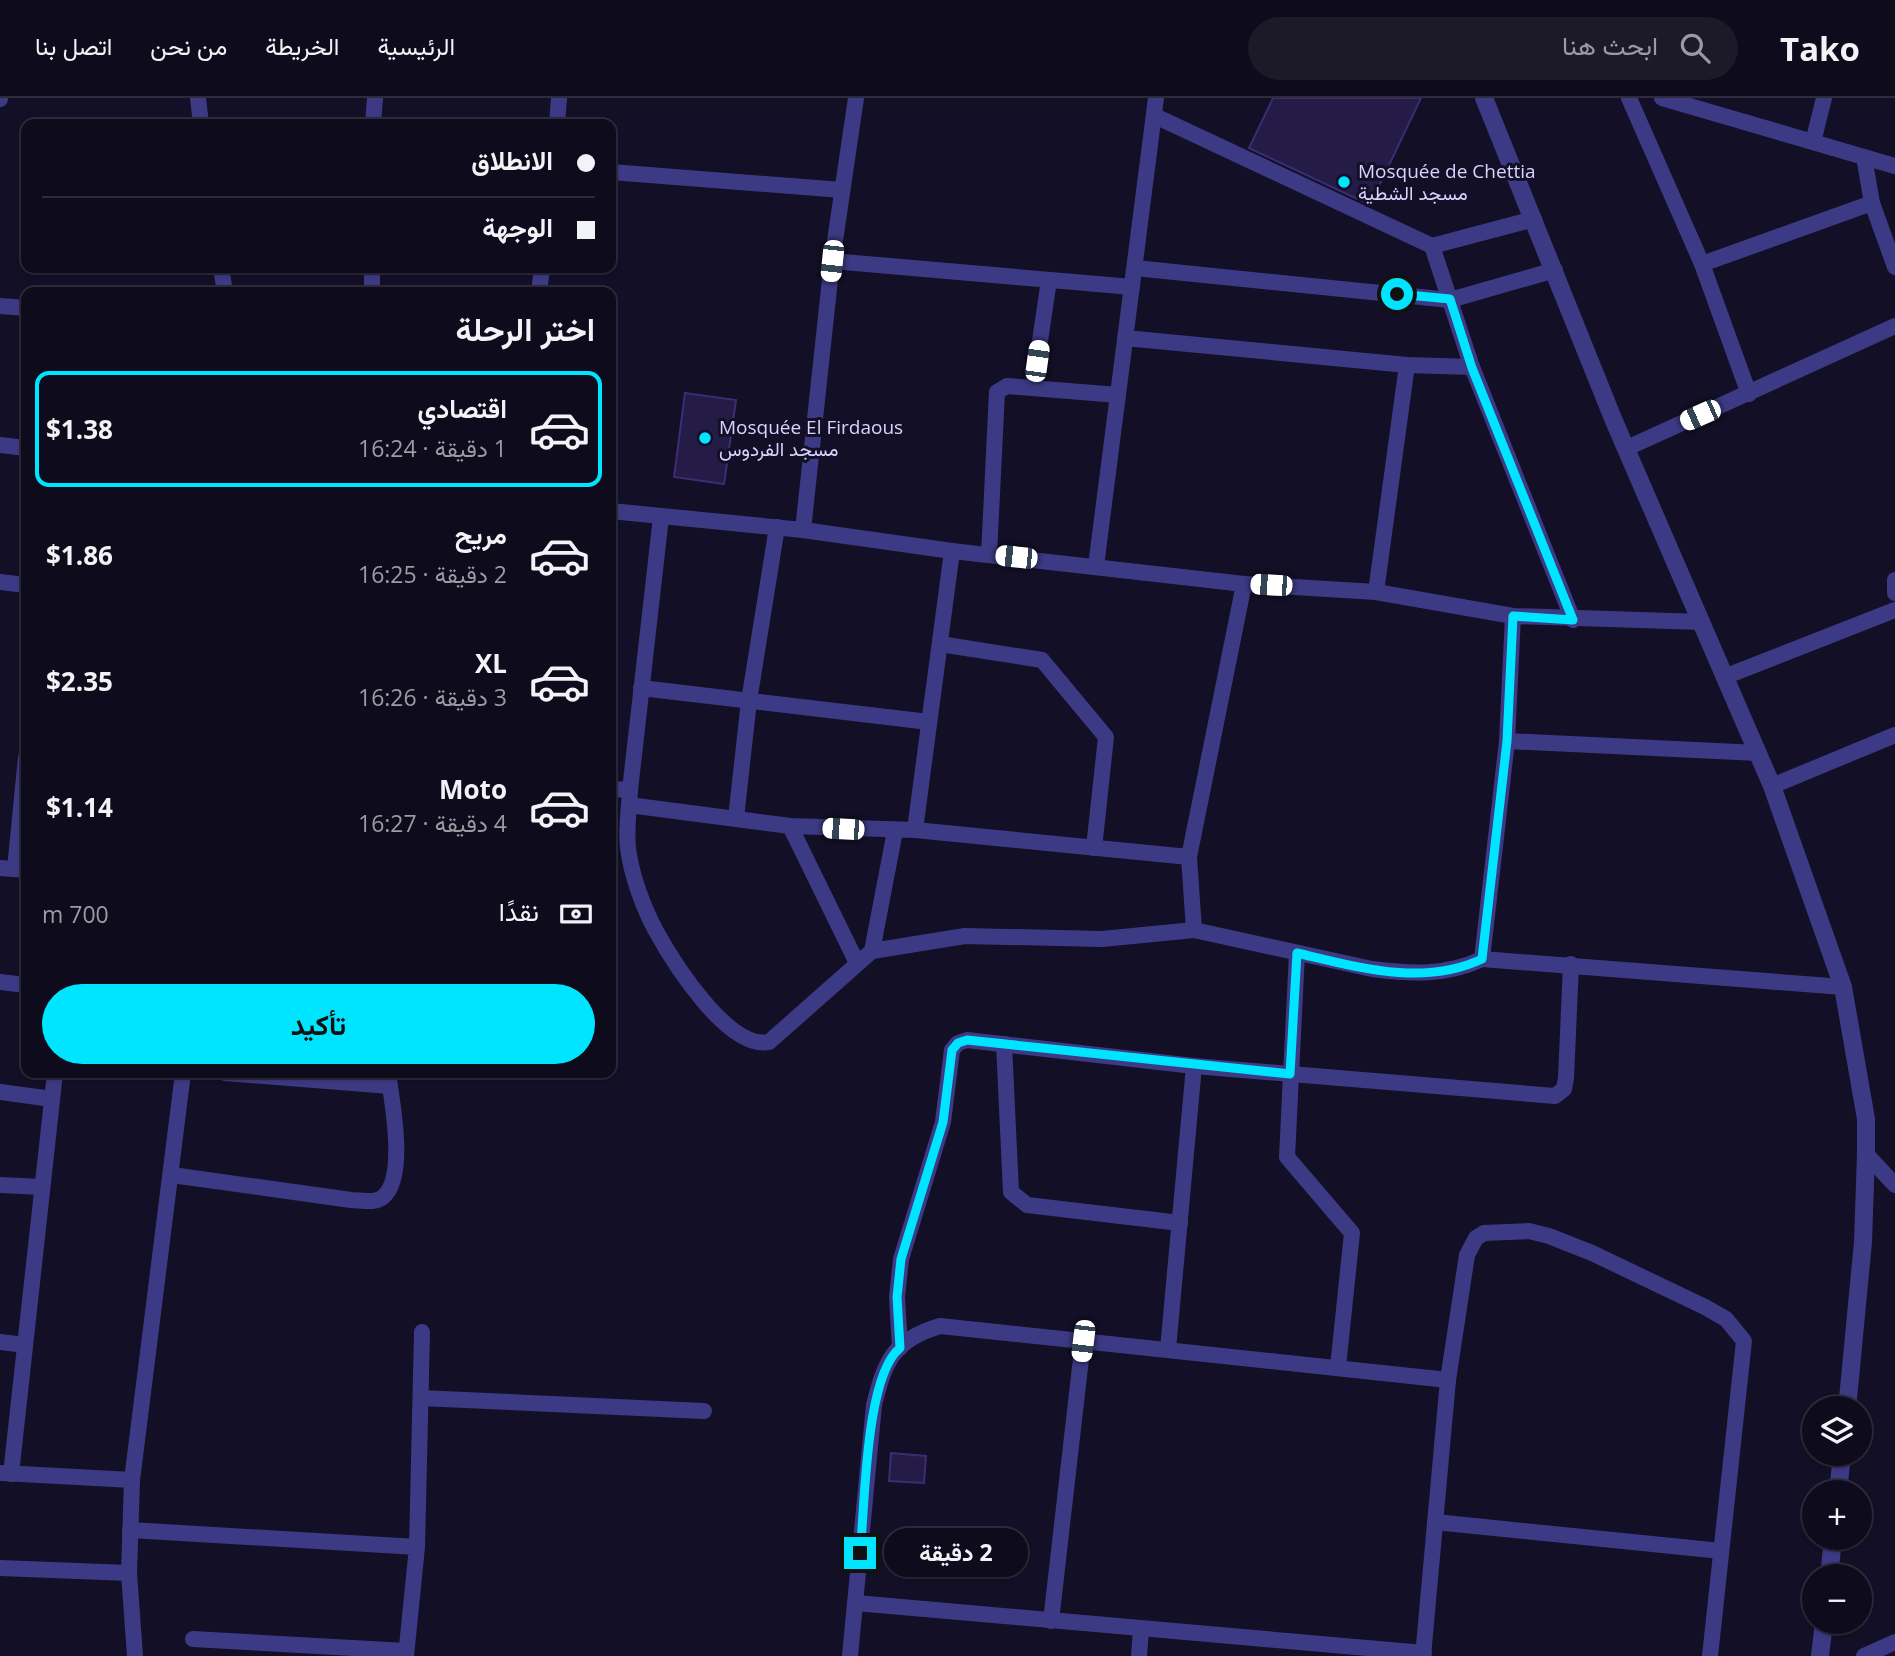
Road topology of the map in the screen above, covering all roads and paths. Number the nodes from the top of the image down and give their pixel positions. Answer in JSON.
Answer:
{"nodes":[{"id":1,"x":198,"y":98,"type":"edge"},
{"id":2,"x":374,"y":98,"type":"edge"},
{"id":3,"x":559,"y":98,"type":"edge"},
{"id":4,"x":856,"y":98,"type":"edge"},
{"id":5,"x":1156,"y":98,"type":"edge"},
{"id":6,"x":1484,"y":98,"type":"edge"},
{"id":7,"x":1629,"y":98,"type":"edge"},
{"id":8,"x":1662,"y":98,"type":"edge"},
{"id":9,"x":1824,"y":98,"type":"edge"},
{"id":10,"x":1712,"y":104,"type":"edge"},
{"id":11,"x":1155,"y":116,"type":"junction"},
{"id":12,"x":200,"y":119,"type":"edge"},
{"id":13,"x":373,"y":119,"type":"edge"},
{"id":14,"x":557,"y":119,"type":"edge"},
{"id":15,"x":1813,"y":142,"type":"junction"},
{"id":16,"x":1864,"y":157,"type":"junction"},
{"id":17,"x":1895,"y":166,"type":"edge"},
{"id":18,"x":616,"y":172,"type":"edge"},
{"id":19,"x":842,"y":190,"type":"junction"},
{"id":20,"x":1872,"y":203,"type":"junction"},
{"id":21,"x":1534,"y":219,"type":"junction"},
{"id":22,"x":1432,"y":246,"type":"junction"},
{"id":23,"x":832,"y":261,"type":"junction"},
{"id":24,"x":1702,"y":264,"type":"junction"},
{"id":25,"x":1895,"y":267,"type":"edge"},
{"id":26,"x":1135,"y":268,"type":"junction"},
{"id":27,"x":1555,"y":270,"type":"junction"},
{"id":28,"x":1049,"y":280,"type":"junction"},
{"id":29,"x":1132,"y":287,"type":"junction"},
{"id":30,"x":1450,"y":299,"type":"junction"},
{"id":31,"x":0,"y":306,"type":"edge"},
{"id":32,"x":21,"y":308,"type":"edge"},
{"id":33,"x":1895,"y":326,"type":"edge"},
{"id":34,"x":1125,"y":338,"type":"junction"},
{"id":35,"x":1407,"y":365,"type":"junction"},
{"id":36,"x":1472,"y":368,"type":"junction"},
{"id":37,"x":1033,"y":388,"type":"junction"},
{"id":38,"x":1749,"y":394,"type":"junction"},
{"id":39,"x":1118,"y":395,"type":"junction"},
{"id":40,"x":0,"y":445,"type":"edge"},
{"id":41,"x":21,"y":447,"type":"edge"},
{"id":42,"x":1627,"y":448,"type":"junction"},
{"id":43,"x":616,"y":512,"type":"edge"},
{"id":44,"x":661,"y":517,"type":"junction"},
{"id":45,"x":777,"y":527,"type":"junction"},
{"id":46,"x":803,"y":530,"type":"junction"},
{"id":47,"x":952,"y":551,"type":"junction"},
{"id":48,"x":989,"y":555,"type":"junction"},
{"id":49,"x":1096,"y":566,"type":"junction"},
{"id":50,"x":1895,"y":580,"type":"edge"},
{"id":51,"x":0,"y":582,"type":"edge"},
{"id":52,"x":21,"y":584,"type":"edge"},
{"id":53,"x":1244,"y":584,"type":"junction"},
{"id":54,"x":1376,"y":592,"type":"junction"},
{"id":55,"x":1895,"y":593,"type":"edge"},
{"id":56,"x":1895,"y":610,"type":"edge"},
{"id":57,"x":1513,"y":616,"type":"junction"},
{"id":58,"x":1573,"y":620,"type":"junction"},
{"id":59,"x":1702,"y":622,"type":"junction"},
{"id":60,"x":940,"y":644,"type":"junction"},
{"id":61,"x":1724,"y":677,"type":"junction"},
{"id":62,"x":641,"y":688,"type":"junction"},
{"id":63,"x":749,"y":701,"type":"junction"},
{"id":64,"x":929,"y":722,"type":"junction"},
{"id":65,"x":1895,"y":735,"type":"edge"},
{"id":66,"x":1507,"y":741,"type":"junction"},
{"id":67,"x":1758,"y":753,"type":"junction"},
{"id":68,"x":1772,"y":786,"type":"junction"},
{"id":69,"x":616,"y":792,"type":"edge"},
{"id":70,"x":629,"y":798,"type":"junction"},
{"id":71,"x":21,"y":804,"type":"edge"},
{"id":72,"x":736,"y":818,"type":"junction"},
{"id":73,"x":790,"y":826,"type":"junction"},
{"id":74,"x":915,"y":830,"type":"junction"},
{"id":75,"x":895,"y":831,"type":"junction"},
{"id":76,"x":1094,"y":848,"type":"junction"},
{"id":77,"x":1189,"y":857,"type":"junction"},
{"id":78,"x":14,"y":869,"type":"edge"},
{"id":79,"x":1194,"y":930,"type":"junction"},
{"id":80,"x":872,"y":951,"type":"junction"},
{"id":81,"x":1297,"y":953,"type":"junction"},
{"id":82,"x":1482,"y":959,"type":"junction"},
{"id":83,"x":856,"y":963,"type":"junction"},
{"id":84,"x":1571,"y":964,"type":"junction"},
{"id":85,"x":0,"y":982,"type":"edge"},
{"id":86,"x":21,"y":984,"type":"edge"},
{"id":87,"x":1843,"y":988,"type":"junction"},
{"id":88,"x":1004,"y":1044,"type":"junction"},
{"id":89,"x":1194,"y":1066,"type":"junction"},
{"id":90,"x":1290,"y":1074,"type":"junction"},
{"id":91,"x":54,"y":1078,"type":"edge"},
{"id":92,"x":182,"y":1078,"type":"edge"},
{"id":93,"x":362,"y":1078,"type":"edge"},
{"id":94,"x":389,"y":1079,"type":"edge"},
{"id":95,"x":0,"y":1092,"type":"edge"},
{"id":96,"x":52,"y":1099,"type":"junction"},
{"id":97,"x":1866,"y":1154,"type":"junction"},
{"id":98,"x":172,"y":1175,"type":"junction"},
{"id":99,"x":0,"y":1185,"type":"edge"},
{"id":100,"x":1895,"y":1185,"type":"edge"},
{"id":101,"x":42,"y":1187,"type":"junction"},
{"id":102,"x":1180,"y":1223,"type":"junction"},
{"id":103,"x":422,"y":1332,"type":"dead end"},
{"id":104,"x":1083,"y":1341,"type":"junction"},
{"id":105,"x":0,"y":1342,"type":"edge"},
{"id":106,"x":25,"y":1345,"type":"junction"},
{"id":107,"x":900,"y":1348,"type":"junction"},
{"id":108,"x":1168,"y":1349,"type":"junction"},
{"id":109,"x":1338,"y":1367,"type":"junction"},
{"id":110,"x":1448,"y":1380,"type":"junction"},
{"id":111,"x":1847,"y":1396,"type":"edge"},
{"id":112,"x":421,"y":1398,"type":"junction"},
{"id":113,"x":704,"y":1411,"type":"dead end"},
{"id":114,"x":5,"y":1473,"type":"edge"},
{"id":115,"x":132,"y":1480,"type":"junction"},
{"id":116,"x":1435,"y":1522,"type":"junction"},
{"id":117,"x":130,"y":1530,"type":"junction"},
{"id":118,"x":417,"y":1548,"type":"junction"},
{"id":119,"x":1721,"y":1551,"type":"junction"},
{"id":120,"x":0,"y":1568,"type":"edge"},
{"id":121,"x":129,"y":1573,"type":"junction"},
{"id":122,"x":856,"y":1602,"type":"junction"},
{"id":123,"x":1052,"y":1621,"type":"junction"},
{"id":124,"x":1141,"y":1629,"type":"junction"},
{"id":125,"x":1823,"y":1634,"type":"edge"},
{"id":126,"x":193,"y":1639,"type":"dead end"},
{"id":127,"x":1895,"y":1642,"type":"edge"},
{"id":128,"x":275,"y":1650,"type":"edge"},
{"id":129,"x":406,"y":1653,"type":"edge"},
{"id":130,"x":1423,"y":1655,"type":"edge"},
{"id":131,"x":135,"y":1656,"type":"edge"},
{"id":132,"x":850,"y":1656,"type":"edge"},
{"id":133,"x":1139,"y":1656,"type":"edge"},
{"id":134,"x":1710,"y":1656,"type":"edge"},
{"id":135,"x":1820,"y":1656,"type":"edge"},
{"id":136,"x":1864,"y":1656,"type":"edge"}],
"edges":[{"from":1,"to":12,"type":"street"},
{"from":2,"to":13,"type":"street"},
{"from":3,"to":14,"type":"street"},
{"from":4,"to":19,"type":"street"},
{"from":5,"to":11,"type":"street"},
{"from":6,"to":21,"type":"street"},
{"from":7,"to":24,"type":"street"},
{"from":8,"to":10,"type":"street"},
{"from":9,"to":15,"type":"street"},
{"from":10,"to":15,"type":"street"},
{"from":11,"to":22,"type":"street"},
{"from":11,"to":26,"type":"street"},
{"from":15,"to":16,"type":"street"},
{"from":16,"to":17,"type":"street"},
{"from":16,"to":20,"type":"street"},
{"from":18,"to":19,"type":"street"},
{"from":19,"to":23,"type":"street"},
{"from":20,"to":24,"type":"street"},
{"from":20,"to":25,"type":"street"},
{"from":21,"to":22,"type":"street"},
{"from":21,"to":27,"type":"street"},
{"from":22,"to":30,"type":"street"},
{"from":23,"to":28,"type":"street"},
{"from":23,"to":46,"type":"street"},
{"from":24,"to":38,"type":"street"},
{"from":26,"to":29,"type":"street"},
{"from":26,"to":30,"type":"street"},
{"from":27,"to":30,"type":"street"},
{"from":27,"to":42,"type":"street"},
{"from":28,"to":29,"type":"street"},
{"from":28,"to":37,"type":"street"},
{"from":29,"to":34,"type":"street"},
{"from":30,"to":36,"type":"street"},
{"from":31,"to":32,"type":"street"},
{"from":33,"to":38,"type":"street"},
{"from":34,"to":35,"type":"street"},
{"from":34,"to":39,"type":"street"},
{"from":35,"to":36,"type":"street"},
{"from":35,"to":54,"type":"street"},
{"from":36,"to":58,"type":"street"},
{"from":37,"to":39,"type":"street"},
{"from":37,"to":48,"type":"street"},
{"from":38,"to":42,"type":"street"},
{"from":39,"to":49,"type":"street"},
{"from":40,"to":41,"type":"street"},
{"from":42,"to":59,"type":"street"},
{"from":43,"to":44,"type":"street"},
{"from":44,"to":45,"type":"street"},
{"from":44,"to":62,"type":"street"},
{"from":45,"to":46,"type":"street"},
{"from":45,"to":63,"type":"street"},
{"from":46,"to":47,"type":"street"},
{"from":47,"to":48,"type":"street"},
{"from":47,"to":60,"type":"street"},
{"from":48,"to":49,"type":"street"},
{"from":49,"to":53,"type":"street"},
{"from":50,"to":55,"type":"street"},
{"from":51,"to":52,"type":"street"},
{"from":53,"to":54,"type":"street"},
{"from":53,"to":77,"type":"street"},
{"from":54,"to":57,"type":"street"},
{"from":56,"to":61,"type":"street"},
{"from":57,"to":58,"type":"street"},
{"from":57,"to":66,"type":"street"},
{"from":58,"to":59,"type":"street"},
{"from":59,"to":61,"type":"street"},
{"from":60,"to":64,"type":"street"},
{"from":60,"to":76,"type":"street"},
{"from":61,"to":67,"type":"street"},
{"from":62,"to":63,"type":"street"},
{"from":62,"to":70,"type":"street"},
{"from":63,"to":64,"type":"street"},
{"from":63,"to":72,"type":"street"},
{"from":64,"to":74,"type":"street"},
{"from":65,"to":68,"type":"street"},
{"from":66,"to":67,"type":"street"},
{"from":66,"to":82,"type":"street"},
{"from":67,"to":68,"type":"street"},
{"from":68,"to":87,"type":"street"},
{"from":69,"to":70,"type":"street"},
{"from":70,"to":72,"type":"street"},
{"from":70,"to":83,"type":"street"},
{"from":71,"to":78,"type":"street"},
{"from":72,"to":73,"type":"street"},
{"from":73,"to":75,"type":"street"},
{"from":73,"to":83,"type":"street"},
{"from":74,"to":75,"type":"street"},
{"from":74,"to":76,"type":"street"},
{"from":75,"to":80,"type":"street"},
{"from":76,"to":77,"type":"street"},
{"from":77,"to":79,"type":"street"},
{"from":79,"to":80,"type":"street"},
{"from":79,"to":81,"type":"street"},
{"from":80,"to":83,"type":"street"},
{"from":81,"to":82,"type":"street"},
{"from":81,"to":90,"type":"street"},
{"from":82,"to":84,"type":"street"},
{"from":84,"to":87,"type":"street"},
{"from":84,"to":90,"type":"street"},
{"from":85,"to":86,"type":"street"},
{"from":87,"to":97,"type":"street"},
{"from":88,"to":89,"type":"street"},
{"from":88,"to":102,"type":"street"},
{"from":88,"to":107,"type":"street"},
{"from":89,"to":90,"type":"street"},
{"from":89,"to":102,"type":"street"},
{"from":90,"to":109,"type":"street"},
{"from":91,"to":96,"type":"street"},
{"from":92,"to":98,"type":"street"},
{"from":93,"to":94,"type":"street"},
{"from":94,"to":98,"type":"street"},
{"from":95,"to":96,"type":"street"},
{"from":96,"to":101,"type":"street"},
{"from":97,"to":100,"type":"street"},
{"from":97,"to":111,"type":"street"},
{"from":98,"to":115,"type":"street"},
{"from":99,"to":101,"type":"street"},
{"from":101,"to":106,"type":"street"},
{"from":102,"to":108,"type":"street"},
{"from":103,"to":112,"type":"street"},
{"from":104,"to":107,"type":"street"},
{"from":104,"to":108,"type":"street"},
{"from":104,"to":123,"type":"street"},
{"from":105,"to":106,"type":"street"},
{"from":106,"to":114,"type":"street"},
{"from":107,"to":122,"type":"street"},
{"from":108,"to":109,"type":"street"},
{"from":109,"to":110,"type":"street"},
{"from":110,"to":116,"type":"street"},
{"from":110,"to":119,"type":"street"},
{"from":112,"to":113,"type":"street"},
{"from":112,"to":118,"type":"street"},
{"from":114,"to":115,"type":"street"},
{"from":115,"to":117,"type":"street"},
{"from":116,"to":119,"type":"street"},
{"from":116,"to":130,"type":"street"},
{"from":117,"to":118,"type":"street"},
{"from":117,"to":121,"type":"street"},
{"from":118,"to":129,"type":"street"},
{"from":119,"to":134,"type":"street"},
{"from":120,"to":121,"type":"street"},
{"from":121,"to":131,"type":"street"},
{"from":122,"to":123,"type":"street"},
{"from":122,"to":132,"type":"street"},
{"from":123,"to":124,"type":"street"},
{"from":124,"to":130,"type":"street"},
{"from":124,"to":133,"type":"street"},
{"from":125,"to":135,"type":"street"},
{"from":126,"to":128,"type":"street"},
{"from":127,"to":136,"type":"street"},
{"from":128,"to":129,"type":"street"}]}
